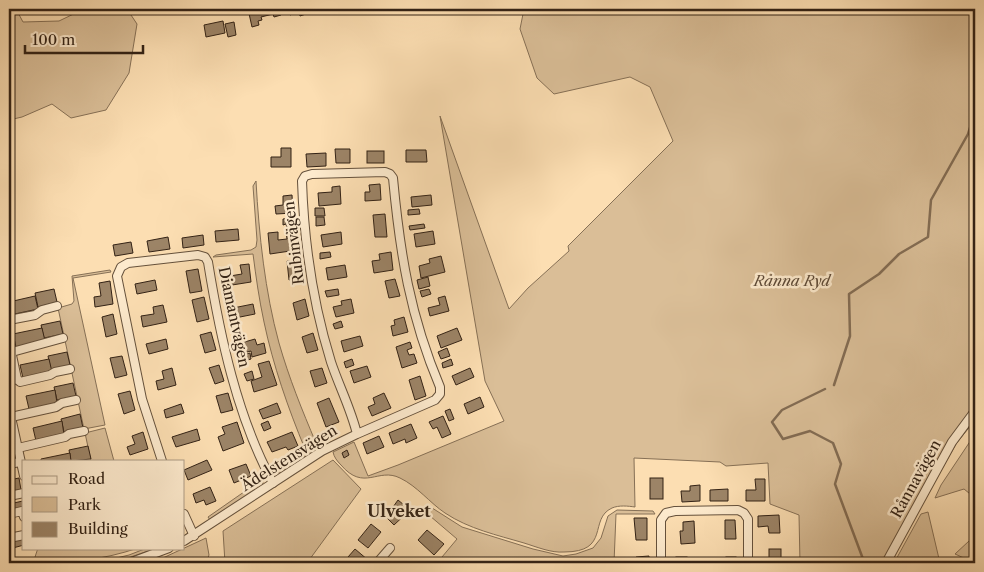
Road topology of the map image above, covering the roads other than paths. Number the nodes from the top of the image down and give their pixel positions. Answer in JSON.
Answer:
{"nodes":[{"id":1,"x":57,"y":306,"type":"dead end"},
{"id":2,"x":9,"y":320,"type":"edge"},
{"id":3,"x":63,"y":338,"type":"dead end"},
{"id":4,"x":10,"y":347,"type":"edge"},
{"id":5,"x":70,"y":369,"type":"dead end"},
{"id":6,"x":17,"y":380,"type":"junction"},
{"id":7,"x":9,"y":381,"type":"edge"},
{"id":8,"x":440,"y":394,"type":"joint"},
{"id":9,"x":76,"y":400,"type":"dead end"},
{"id":10,"x":9,"y":408,"type":"edge"},
{"id":11,"x":975,"y":410,"type":"edge"},
{"id":12,"x":11,"y":417,"type":"junction"},
{"id":13,"x":11,"y":431,"type":"edge"},
{"id":14,"x":84,"y":431,"type":"dead end"},
{"id":15,"x":357,"y":434,"type":"junction"},
{"id":16,"x":18,"y":448,"type":"junction"},
{"id":17,"x":162,"y":460,"type":"edge"},
{"id":18,"x":20,"y":462,"type":"junction"},
{"id":19,"x":9,"y":464,"type":"edge"},
{"id":20,"x":22,"y":469,"type":"edge"},
{"id":21,"x":273,"y":483,"type":"junction"},
{"id":22,"x":22,"y":493,"type":"edge"},
{"id":23,"x":9,"y":496,"type":"edge"},
{"id":24,"x":22,"y":511,"type":"edge"},
{"id":25,"x":9,"y":514,"type":"edge"},
{"id":26,"x":185,"y":516,"type":"edge"},
{"id":27,"x":22,"y":535,"type":"edge"},
{"id":28,"x":194,"y":536,"type":"junction"},
{"id":29,"x":9,"y":538,"type":"edge"},
{"id":30,"x":185,"y":540,"type":"edge"},
{"id":31,"x":390,"y":548,"type":"dead end"},
{"id":32,"x":164,"y":550,"type":"edge"},
{"id":33,"x":129,"y":563,"type":"edge"},
{"id":34,"x":377,"y":563,"type":"edge"},
{"id":35,"x":661,"y":563,"type":"edge"},
{"id":36,"x":748,"y":563,"type":"edge"},
{"id":37,"x":886,"y":563,"type":"edge"}],
"edges":[{"from":1,"to":2,"type":"street"},
{"from":3,"to":4,"type":"street"},
{"from":4,"to":6,"type":"street"},
{"from":5,"to":6,"type":"street"},
{"from":6,"to":7,"type":"street"},
{"from":8,"to":15,"type":"street","name":"Ädelstensvägen"},
{"from":8,"to":15,"type":"street","name":"Rubinvägen"},
{"from":9,"to":12,"type":"street"},
{"from":10,"to":12,"type":"street"},
{"from":11,"to":37,"type":"street","name":"Rånnavägen"},
{"from":12,"to":13,"type":"street"},
{"from":13,"to":16,"type":"street"},
{"from":14,"to":16,"type":"street"},
{"from":15,"to":21,"type":"street","name":"Ädelstensvägen"},
{"from":16,"to":18,"type":"street"},
{"from":17,"to":21,"type":"street","name":"Diamantvägen"},
{"from":18,"to":19,"type":"street"},
{"from":18,"to":20,"type":"street"},
{"from":21,"to":28,"type":"street","name":"Ädelstensvägen"},
{"from":22,"to":23,"type":"street"},
{"from":24,"to":25,"type":"street"},
{"from":26,"to":28,"type":"street"},
{"from":27,"to":29,"type":"street"},
{"from":28,"to":30,"type":"street","name":"Ädelstensvägen"},
{"from":31,"to":34,"type":"street"},
{"from":32,"to":33,"type":"street"},
{"from":35,"to":36,"type":"street"}]}
